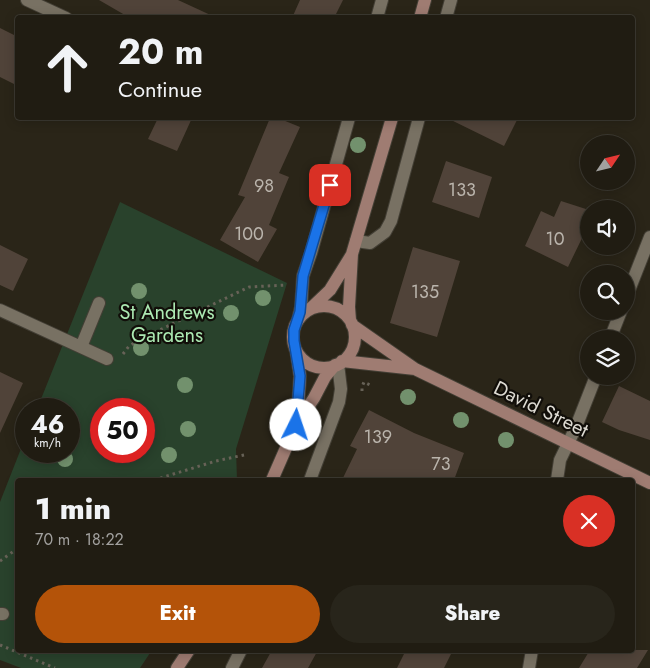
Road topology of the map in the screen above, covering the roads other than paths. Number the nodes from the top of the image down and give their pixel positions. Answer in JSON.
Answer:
{"nodes":[{"id":1,"x":27,"y":0,"type":"edge"},
{"id":2,"x":382,"y":0,"type":"edge"},
{"id":3,"x":425,"y":0,"type":"edge"},
{"id":4,"x":451,"y":0,"type":"edge"},
{"id":5,"x":60,"y":15,"type":"edge"},
{"id":6,"x":379,"y":15,"type":"edge"},
{"id":7,"x":421,"y":15,"type":"edge"},
{"id":8,"x":447,"y":15,"type":"edge"},
{"id":9,"x":348,"y":120,"type":"edge"},
{"id":10,"x":391,"y":120,"type":"edge"},
{"id":11,"x":418,"y":120,"type":"edge"},
{"id":12,"x":650,"y":237,"type":"edge"},
{"id":13,"x":354,"y":248,"type":"junction"},
{"id":14,"x":635,"y":275,"type":"edge"},
{"id":15,"x":99,"y":303,"type":"dead end"},
{"id":16,"x":310,"y":309,"type":"junction"},
{"id":17,"x":0,"y":310,"type":"edge"},
{"id":18,"x":298,"y":320,"type":"junction"},
{"id":19,"x":351,"y":322,"type":"junction"},
{"id":20,"x":295,"y":346,"type":"junction"},
{"id":21,"x":81,"y":347,"type":"junction"},
{"id":22,"x":107,"y":359,"type":"dead end"},
{"id":23,"x":338,"y":364,"type":"junction"},
{"id":24,"x":415,"y":369,"type":"junction"},
{"id":25,"x":592,"y":385,"type":"edge"},
{"id":26,"x":296,"y":425,"type":"junction"},
{"id":27,"x":568,"y":443,"type":"junction"},
{"id":28,"x":273,"y":478,"type":"edge"},
{"id":29,"x":311,"y":478,"type":"edge"},
{"id":30,"x":557,"y":478,"type":"edge"},
{"id":31,"x":650,"y":483,"type":"edge"},
{"id":32,"x":187,"y":653,"type":"edge"},
{"id":33,"x":240,"y":653,"type":"edge"},
{"id":34,"x":532,"y":653,"type":"edge"},
{"id":35,"x":177,"y":668,"type":"edge"},
{"id":36,"x":232,"y":668,"type":"edge"},
{"id":37,"x":529,"y":668,"type":"edge"}],
"edges":[{"from":1,"to":5,"type":"street"},
{"from":2,"to":6,"type":"street"},
{"from":3,"to":7,"type":"main road"},
{"from":4,"to":8,"type":"street"},
{"from":9,"to":18,"type":"street"},
{"from":10,"to":13,"type":"main road"},
{"from":11,"to":13,"type":"street"},
{"from":12,"to":14,"type":"street"},
{"from":13,"to":16,"type":"main road"},
{"from":13,"to":19,"type":"main road"},
{"from":15,"to":21,"type":"street"},
{"from":16,"to":18,"type":"main road"},
{"from":16,"to":19,"type":"main road"},
{"from":17,"to":21,"type":"street"},
{"from":18,"to":20,"type":"main road"},
{"from":19,"to":23,"type":"main road"},
{"from":19,"to":24,"type":"main road","name":"David Street"},
{"from":20,"to":23,"type":"main road"},
{"from":20,"to":26,"type":"main road"},
{"from":21,"to":22,"type":"street"},
{"from":23,"to":24,"type":"main road","name":"David Street"},
{"from":23,"to":26,"type":"main road"},
{"from":23,"to":29,"type":"street"},
{"from":24,"to":27,"type":"main road","name":"David Street"},
{"from":25,"to":27,"type":"street"},
{"from":26,"to":28,"type":"main road"},
{"from":27,"to":30,"type":"street"},
{"from":27,"to":31,"type":"main road","name":"David Street"},
{"from":32,"to":35,"type":"main road"},
{"from":33,"to":36,"type":"street"},
{"from":34,"to":37,"type":"street"}]}
